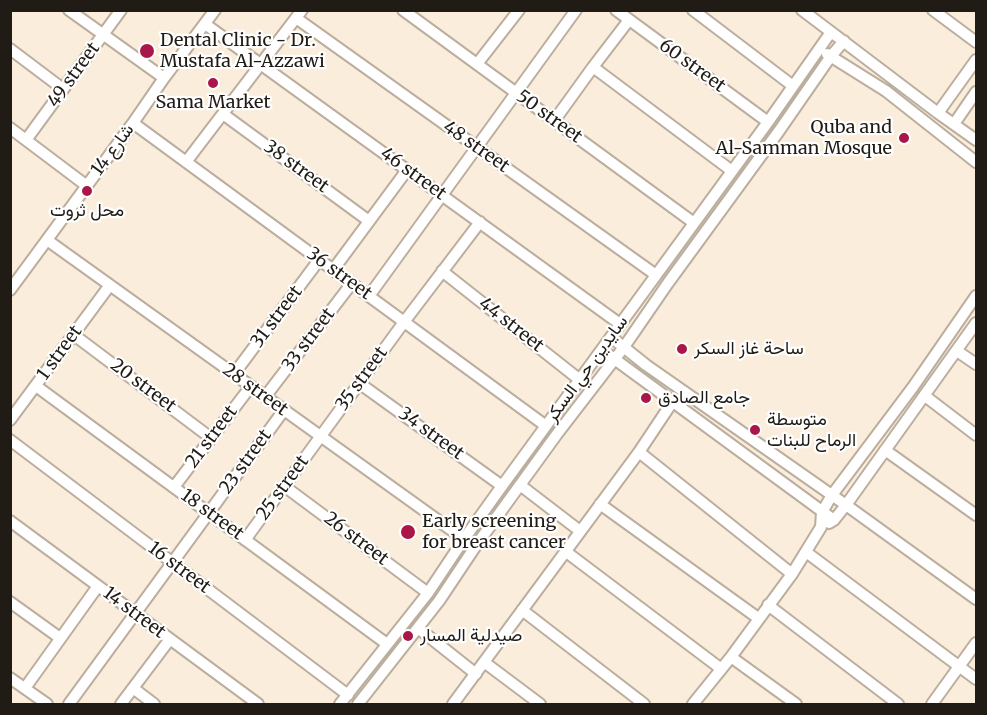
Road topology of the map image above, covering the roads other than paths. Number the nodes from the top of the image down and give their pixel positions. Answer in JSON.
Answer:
{"nodes":[{"id":1,"x":69,"y":10,"type":"edge"},
{"id":2,"x":121,"y":10,"type":"edge"},
{"id":3,"x":215,"y":10,"type":"edge"},
{"id":4,"x":403,"y":10,"type":"edge"},
{"id":5,"x":576,"y":10,"type":"edge"},
{"id":6,"x":616,"y":10,"type":"edge"},
{"id":7,"x":693,"y":10,"type":"edge"},
{"id":8,"x":802,"y":10,"type":"edge"},
{"id":9,"x":933,"y":10,"type":"edge"},
{"id":10,"x":516,"y":12,"type":"edge"},
{"id":11,"x":299,"y":14,"type":"edge"},
{"id":12,"x":629,"y":20,"type":"junction"},
{"id":13,"x":206,"y":24,"type":"junction"},
{"id":14,"x":831,"y":32,"type":"junction"},
{"id":15,"x":103,"y":35,"type":"junction"},
{"id":16,"x":844,"y":41,"type":"junction"},
{"id":17,"x":976,"y":42,"type":"edge"},
{"id":18,"x":10,"y":49,"type":"edge"},
{"id":19,"x":819,"y":49,"type":"junction"},
{"id":20,"x":831,"y":56,"type":"junction"},
{"id":21,"x":976,"y":60,"type":"edge"},
{"id":22,"x":262,"y":64,"type":"junction"},
{"id":23,"x":477,"y":64,"type":"junction"},
{"id":24,"x":593,"y":67,"type":"junction"},
{"id":25,"x":164,"y":78,"type":"junction"},
{"id":26,"x":793,"y":86,"type":"junction"},
{"id":27,"x":63,"y":89,"type":"junction"},
{"id":28,"x":953,"y":92,"type":"junction"},
{"id":29,"x":976,"y":92,"type":"edge"},
{"id":30,"x":516,"y":93,"type":"junction"},
{"id":31,"x":969,"y":103,"type":"junction"},
{"id":32,"x":938,"y":113,"type":"junction"},
{"id":33,"x":223,"y":114,"type":"junction"},
{"id":34,"x":554,"y":121,"type":"junction"},
{"id":35,"x":768,"y":122,"type":"junction"},
{"id":36,"x":133,"y":123,"type":"junction"},
{"id":37,"x":954,"y":124,"type":"junction"},
{"id":38,"x":10,"y":128,"type":"edge"},
{"id":39,"x":26,"y":140,"type":"junction"},
{"id":40,"x":976,"y":140,"type":"edge"},
{"id":41,"x":477,"y":147,"type":"junction"},
{"id":42,"x":186,"y":162,"type":"junction"},
{"id":43,"x":976,"y":162,"type":"edge"},
{"id":44,"x":407,"y":170,"type":"junction"},
{"id":45,"x":732,"y":171,"type":"junction"},
{"id":46,"x":87,"y":186,"type":"junction"},
{"id":47,"x":443,"y":196,"type":"junction"},
{"id":48,"x":369,"y":221,"type":"junction"},
{"id":49,"x":480,"y":222,"type":"junction"},
{"id":50,"x":694,"y":223,"type":"junction"},
{"id":51,"x":47,"y":240,"type":"junction"},
{"id":52,"x":319,"y":260,"type":"junction"},
{"id":53,"x":333,"y":270,"type":"junction"},
{"id":54,"x":442,"y":271,"type":"junction"},
{"id":55,"x":656,"y":275,"type":"junction"},
{"id":56,"x":352,"y":284,"type":"junction"},
{"id":57,"x":110,"y":285,"type":"junction"},
{"id":58,"x":10,"y":290,"type":"edge"},
{"id":59,"x":369,"y":296,"type":"junction"},
{"id":60,"x":976,"y":296,"type":"edge"},
{"id":61,"x":404,"y":322,"type":"junction"},
{"id":62,"x":976,"y":323,"type":"edge"},
{"id":63,"x":620,"y":324,"type":"junction"},
{"id":64,"x":74,"y":335,"type":"junction"},
{"id":65,"x":611,"y":337,"type":"junction"},
{"id":66,"x":624,"y":347,"type":"junction"},
{"id":67,"x":602,"y":350,"type":"junction"},
{"id":68,"x":957,"y":351,"type":"junction"},
{"id":69,"x":615,"y":359,"type":"junction"},
{"id":70,"x":976,"y":364,"type":"edge"},
{"id":71,"x":234,"y":374,"type":"junction"},
{"id":72,"x":580,"y":380,"type":"junction"},
{"id":73,"x":359,"y":383,"type":"junction"},
{"id":74,"x":36,"y":386,"type":"junction"},
{"id":75,"x":251,"y":386,"type":"junction"},
{"id":76,"x":925,"y":396,"type":"junction"},
{"id":77,"x":265,"y":397,"type":"junction"},
{"id":78,"x":673,"y":401,"type":"junction"},
{"id":79,"x":284,"y":410,"type":"junction"},
{"id":80,"x":10,"y":420,"type":"edge"},
{"id":81,"x":546,"y":426,"type":"junction"},
{"id":82,"x":976,"y":435,"type":"edge"},
{"id":83,"x":320,"y":436,"type":"junction"},
{"id":84,"x":211,"y":438,"type":"junction"},
{"id":85,"x":10,"y":440,"type":"edge"},
{"id":86,"x":885,"y":450,"type":"junction"},
{"id":87,"x":639,"y":452,"type":"junction"},
{"id":88,"x":520,"y":485,"type":"junction"},
{"id":89,"x":284,"y":486,"type":"junction"},
{"id":90,"x":502,"y":486,"type":"junction"},
{"id":91,"x":174,"y":487,"type":"junction"},
{"id":92,"x":832,"y":495,"type":"junction"},
{"id":93,"x":600,"y":504,"type":"junction"},
{"id":94,"x":846,"y":505,"type":"junction"},
{"id":95,"x":822,"y":512,"type":"junction"},
{"id":96,"x":209,"y":513,"type":"junction"},
{"id":97,"x":976,"y":516,"type":"edge"},
{"id":98,"x":834,"y":520,"type":"junction"},
{"id":99,"x":10,"y":521,"type":"edge"},
{"id":100,"x":821,"y":527,"type":"junction"},
{"id":101,"x":580,"y":531,"type":"junction"},
{"id":102,"x":464,"y":539,"type":"junction"},
{"id":103,"x":245,"y":540,"type":"junction"},
{"id":104,"x":565,"y":551,"type":"junction"},
{"id":105,"x":806,"y":552,"type":"junction"},
{"id":106,"x":172,"y":563,"type":"junction"},
{"id":107,"x":792,"y":574,"type":"junction"},
{"id":108,"x":98,"y":586,"type":"junction"},
{"id":109,"x":428,"y":593,"type":"junction"},
{"id":110,"x":976,"y":599,"type":"edge"},
{"id":111,"x":10,"y":602,"type":"edge"},
{"id":112,"x":768,"y":605,"type":"junction"},
{"id":113,"x":522,"y":610,"type":"junction"},
{"id":114,"x":135,"y":614,"type":"junction"},
{"id":115,"x":758,"y":618,"type":"junction"},
{"id":116,"x":418,"y":628,"type":"junction"},
{"id":117,"x":60,"y":638,"type":"junction"},
{"id":118,"x":170,"y":639,"type":"junction"},
{"id":119,"x":976,"y":643,"type":"edge"},
{"id":120,"x":387,"y":644,"type":"junction"},
{"id":121,"x":731,"y":657,"type":"junction"},
{"id":122,"x":484,"y":662,"type":"junction"},
{"id":123,"x":961,"y":666,"type":"junction"},
{"id":124,"x":720,"y":668,"type":"junction"},
{"id":125,"x":476,"y":674,"type":"junction"},
{"id":126,"x":10,"y":678,"type":"edge"},
{"id":127,"x":976,"y":678,"type":"edge"},
{"id":128,"x":25,"y":688,"type":"junction"},
{"id":129,"x":133,"y":688,"type":"junction"},
{"id":130,"x":348,"y":695,"type":"junction"},
{"id":131,"x":693,"y":704,"type":"edge"},
{"id":132,"x":47,"y":705,"type":"edge"},
{"id":133,"x":69,"y":705,"type":"edge"},
{"id":134,"x":121,"y":705,"type":"edge"},
{"id":135,"x":154,"y":705,"type":"edge"},
{"id":136,"x":258,"y":705,"type":"edge"},
{"id":137,"x":340,"y":705,"type":"edge"},
{"id":138,"x":358,"y":705,"type":"edge"},
{"id":139,"x":453,"y":705,"type":"edge"},
{"id":140,"x":540,"y":705,"type":"edge"},
{"id":141,"x":644,"y":705,"type":"edge"},
{"id":142,"x":796,"y":705,"type":"edge"},
{"id":143,"x":898,"y":705,"type":"edge"},
{"id":144,"x":932,"y":705,"type":"edge"}],
"edges":[{"from":1,"to":15,"type":"street"},
{"from":2,"to":15,"type":"street","name":"49 street"},
{"from":3,"to":13,"type":"street","name":"شارع 14"},
{"from":4,"to":23,"type":"street","name":"50 street"},
{"from":5,"to":30,"type":"street"},
{"from":6,"to":12,"type":"street","name":"60 street"},
{"from":7,"to":26,"type":"street"},
{"from":8,"to":14,"type":"street"},
{"from":9,"to":17,"type":"street"},
{"from":10,"to":23,"type":"street"},
{"from":11,"to":22,"type":"street"},
{"from":11,"to":41,"type":"street","name":"48 street"},
{"from":12,"to":24,"type":"street"},
{"from":12,"to":35,"type":"street","name":"60 street"},
{"from":13,"to":22,"type":"street","name":"46 street"},
{"from":13,"to":25,"type":"street","name":"شارع 14"},
{"from":14,"to":16,"type":"street"},
{"from":14,"to":19,"type":"street","name":"سايدين حي السكر"},
{"from":15,"to":25,"type":"street"},
{"from":15,"to":27,"type":"street","name":"49 street"},
{"from":16,"to":20,"type":"street","name":"سايدين حي السكر"},
{"from":16,"to":32,"type":"street"},
{"from":18,"to":27,"type":"street"},
{"from":19,"to":20,"type":"street"},
{"from":19,"to":26,"type":"street","name":"سايدين حي السكر"},
{"from":20,"to":43,"type":"street"},
{"from":20,"to":66,"type":"street","name":"سايدين حي السكر"},
{"from":21,"to":28,"type":"street"},
{"from":22,"to":33,"type":"street"},
{"from":22,"to":44,"type":"street","name":"46 street"},
{"from":23,"to":30,"type":"street","name":"50 street"},
{"from":24,"to":34,"type":"street"},
{"from":24,"to":45,"type":"street"},
{"from":25,"to":36,"type":"street","name":"شارع 14"},
{"from":26,"to":35,"type":"street","name":"سايدين حي السكر"},
{"from":27,"to":39,"type":"street","name":"49 street"},
{"from":28,"to":31,"type":"street"},
{"from":28,"to":32,"type":"street"},
{"from":29,"to":31,"type":"street"},
{"from":30,"to":34,"type":"street","name":"50 street"},
{"from":30,"to":41,"type":"street"},
{"from":31,"to":37,"type":"street"},
{"from":32,"to":37,"type":"street"},
{"from":33,"to":42,"type":"street"},
{"from":33,"to":48,"type":"street","name":"38 street"},
{"from":34,"to":50,"type":"street","name":"50 street"},
{"from":35,"to":45,"type":"street","name":"سايدين حي السكر"},
{"from":36,"to":42,"type":"street","name":"36 street"},
{"from":36,"to":46,"type":"street","name":"شارع 14"},
{"from":37,"to":40,"type":"street"},
{"from":38,"to":39,"type":"street"},
{"from":39,"to":46,"type":"street"},
{"from":41,"to":47,"type":"street"},
{"from":41,"to":55,"type":"street","name":"48 street"},
{"from":42,"to":52,"type":"street","name":"36 street"},
{"from":44,"to":47,"type":"street","name":"46 street"},
{"from":44,"to":48,"type":"street"},
{"from":45,"to":50,"type":"street","name":"سايدين حي السكر"},
{"from":46,"to":51,"type":"street","name":"شارع 14"},
{"from":47,"to":49,"type":"street","name":"46 street"},
{"from":47,"to":59,"type":"street"},
{"from":48,"to":53,"type":"street"},
{"from":49,"to":54,"type":"street","name":"35 street"},
{"from":49,"to":63,"type":"street","name":"46 street"},
{"from":50,"to":55,"type":"street","name":"سايدين حي السكر"},
{"from":51,"to":57,"type":"street","name":"28 street"},
{"from":51,"to":58,"type":"street","name":"شارع 14"},
{"from":52,"to":53,"type":"street","name":"36 street"},
{"from":52,"to":71,"type":"street","name":"31 street"},
{"from":53,"to":56,"type":"street","name":"36 street"},
{"from":54,"to":61,"type":"street","name":"35 street"},
{"from":54,"to":72,"type":"street","name":"44 street"},
{"from":55,"to":63,"type":"street","name":"سايدين حي السكر"},
{"from":56,"to":59,"type":"street","name":"36 street"},
{"from":56,"to":77,"type":"street","name":"33 street"},
{"from":57,"to":64,"type":"street","name":"1 street"},
{"from":57,"to":71,"type":"street","name":"28 street"},
{"from":59,"to":61,"type":"street","name":"36 street"},
{"from":60,"to":92,"type":"street"},
{"from":61,"to":73,"type":"street","name":"35 street"},
{"from":61,"to":81,"type":"street","name":"36 street"},
{"from":62,"to":68,"type":"street"},
{"from":63,"to":65,"type":"street","name":"سايدين حي السكر"},
{"from":64,"to":74,"type":"street","name":"1 street"},
{"from":64,"to":84,"type":"street","name":"20 street"},
{"from":65,"to":66,"type":"street"},
{"from":65,"to":67,"type":"street","name":"سايدين حي السكر"},
{"from":66,"to":69,"type":"street","name":"سايدين حي السكر"},
{"from":66,"to":92,"type":"street"},
{"from":67,"to":69,"type":"street"},
{"from":67,"to":72,"type":"street","name":"سايدين حي السكر"},
{"from":68,"to":70,"type":"street"},
{"from":68,"to":76,"type":"street"},
{"from":69,"to":78,"type":"street"},
{"from":69,"to":88,"type":"street","name":"سايدين حي السكر"},
{"from":71,"to":75,"type":"street","name":"28 street"},
{"from":72,"to":81,"type":"street","name":"سايدين حي السكر"},
{"from":73,"to":83,"type":"street","name":"35 street"},
{"from":73,"to":90,"type":"street","name":"34 street"},
{"from":74,"to":80,"type":"street","name":"1 street"},
{"from":74,"to":91,"type":"street","name":"18 street"},
{"from":75,"to":77,"type":"street","name":"28 street"},
{"from":75,"to":84,"type":"street","name":"21 street"},
{"from":76,"to":82,"type":"street"},
{"from":76,"to":86,"type":"street"},
{"from":77,"to":79,"type":"street","name":"28 street"},
{"from":78,"to":87,"type":"street"},
{"from":78,"to":95,"type":"street"},
{"from":79,"to":83,"type":"street","name":"28 street"},
{"from":79,"to":96,"type":"street","name":"23 street"},
{"from":81,"to":90,"type":"street","name":"سايدين حي السكر"},
{"from":83,"to":89,"type":"street","name":"25 street"},
{"from":83,"to":102,"type":"street","name":"28 street"},
{"from":84,"to":91,"type":"street","name":"21 street"},
{"from":85,"to":106,"type":"street","name":"16 street"},
{"from":86,"to":94,"type":"street"},
{"from":86,"to":97,"type":"street"},
{"from":87,"to":93,"type":"street"},
{"from":87,"to":107,"type":"street"},
{"from":88,"to":101,"type":"street"},
{"from":88,"to":116,"type":"street","name":"سايدين حي السكر"},
{"from":89,"to":103,"type":"street","name":"25 street"},
{"from":89,"to":109,"type":"street","name":"26 street"},
{"from":90,"to":102,"type":"street","name":"سايدين حي السكر"},
{"from":91,"to":96,"type":"street","name":"18 street"},
{"from":92,"to":94,"type":"street"},
{"from":92,"to":95,"type":"street"},
{"from":93,"to":101,"type":"street"},
{"from":93,"to":115,"type":"street"},
{"from":94,"to":98,"type":"street"},
{"from":94,"to":110,"type":"street"},
{"from":95,"to":98,"type":"street"},
{"from":95,"to":100,"type":"street"},
{"from":96,"to":103,"type":"street","name":"18 street"},
{"from":96,"to":106,"type":"street","name":"23 street"},
{"from":98,"to":100,"type":"street"},
{"from":99,"to":108,"type":"street","name":"14 street"},
{"from":100,"to":105,"type":"street"},
{"from":101,"to":104,"type":"street"},
{"from":102,"to":109,"type":"street","name":"سايدين حي السكر"},
{"from":103,"to":120,"type":"street","name":"18 street"},
{"from":104,"to":113,"type":"street"},
{"from":104,"to":124,"type":"street"},
{"from":105,"to":107,"type":"street"},
{"from":105,"to":123,"type":"street"},
{"from":106,"to":114,"type":"street","name":"23 street"},
{"from":106,"to":130,"type":"street","name":"16 street"},
{"from":107,"to":112,"type":"street"},
{"from":108,"to":114,"type":"street","name":"14 street"},
{"from":108,"to":117,"type":"street"},
{"from":109,"to":120,"type":"street","name":"سايدين حي السكر"},
{"from":111,"to":117,"type":"street"},
{"from":112,"to":115,"type":"street"},
{"from":112,"to":143,"type":"street"},
{"from":113,"to":122,"type":"street"},
{"from":113,"to":141,"type":"street"},
{"from":114,"to":118,"type":"street","name":"14 street"},
{"from":114,"to":133,"type":"street","name":"23 street"},
{"from":115,"to":121,"type":"street"},
{"from":116,"to":125,"type":"street"},
{"from":116,"to":138,"type":"street","name":"سايدين حي السكر"},
{"from":117,"to":128,"type":"street"},
{"from":118,"to":129,"type":"street"},
{"from":118,"to":136,"type":"street","name":"14 street"},
{"from":119,"to":123,"type":"street"},
{"from":120,"to":130,"type":"street","name":"سايدين حي السكر"},
{"from":121,"to":124,"type":"street"},
{"from":121,"to":142,"type":"street"},
{"from":122,"to":125,"type":"street"},
{"from":122,"to":140,"type":"street"},
{"from":123,"to":127,"type":"street"},
{"from":123,"to":144,"type":"street"},
{"from":124,"to":131,"type":"street"},
{"from":125,"to":139,"type":"street"},
{"from":126,"to":128,"type":"street"},
{"from":128,"to":132,"type":"street"},
{"from":129,"to":134,"type":"street"},
{"from":129,"to":135,"type":"street"},
{"from":130,"to":137,"type":"street","name":"سايدين حي السكر"}]}
